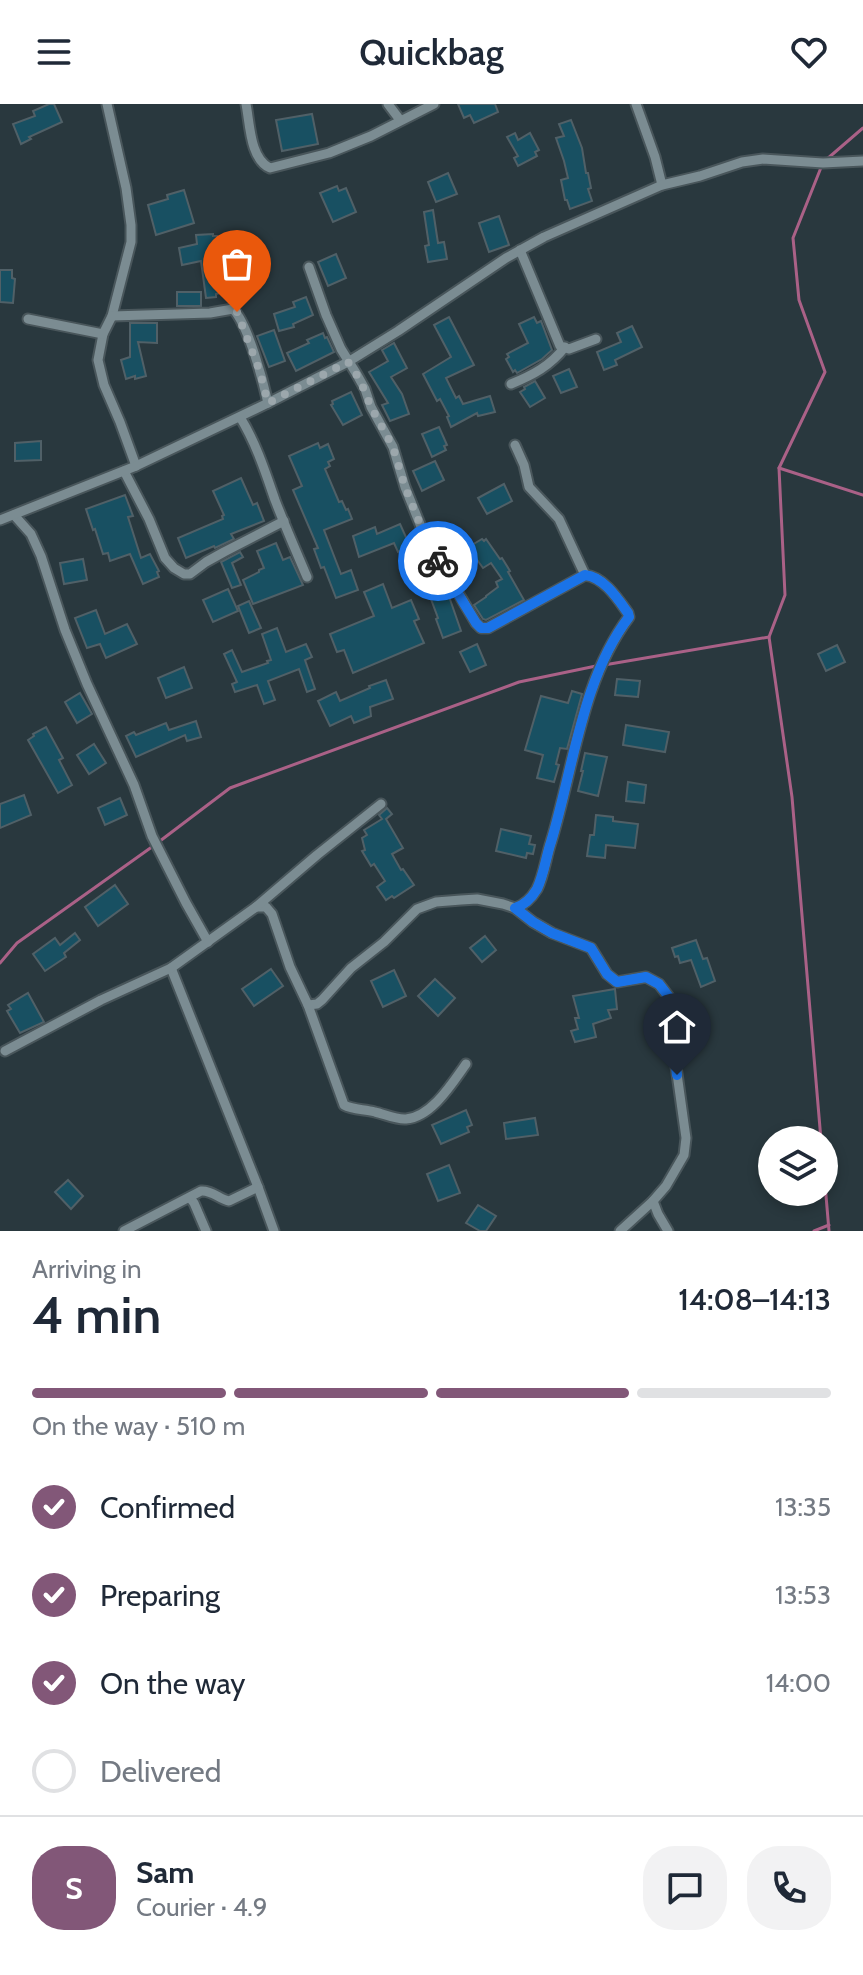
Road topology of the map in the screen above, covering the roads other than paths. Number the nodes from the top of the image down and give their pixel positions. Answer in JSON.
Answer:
{"nodes":[{"id":1,"x":107,"y":104,"type":"edge"},
{"id":2,"x":246,"y":104,"type":"edge"},
{"id":3,"x":388,"y":104,"type":"edge"},
{"id":4,"x":434,"y":104,"type":"edge"},
{"id":5,"x":636,"y":104,"type":"edge"},
{"id":6,"x":400,"y":120,"type":"junction"},
{"id":7,"x":863,"y":161,"type":"edge"},
{"id":8,"x":662,"y":185,"type":"junction"},
{"id":9,"x":520,"y":250,"type":"junction"},
{"id":10,"x":309,"y":267,"type":"dead end"},
{"id":11,"x":112,"y":316,"type":"junction"},
{"id":12,"x":28,"y":319,"type":"dead end"},
{"id":13,"x":103,"y":334,"type":"junction"},
{"id":14,"x":596,"y":339,"type":"dead end"},
{"id":15,"x":565,"y":347,"type":"junction"},
{"id":16,"x":348,"y":362,"type":"junction"},
{"id":17,"x":511,"y":384,"type":"dead end"},
{"id":18,"x":268,"y":403,"type":"junction"},
{"id":19,"x":240,"y":417,"type":"junction"},
{"id":20,"x":515,"y":445,"type":"dead end"},
{"id":21,"x":136,"y":466,"type":"junction"},
{"id":22,"x":124,"y":471,"type":"junction"},
{"id":23,"x":14,"y":515,"type":"junction"},
{"id":24,"x":0,"y":520,"type":"edge"},
{"id":25,"x":284,"y":521,"type":"junction"},
{"id":26,"x":585,"y":575,"type":"junction"},
{"id":27,"x":307,"y":577,"type":"dead end"},
{"id":28,"x":381,"y":804,"type":"dead end"},
{"id":29,"x":256,"y":907,"type":"junction"},
{"id":30,"x":515,"y":908,"type":"junction"},
{"id":31,"x":208,"y":942,"type":"junction"},
{"id":32,"x":171,"y":968,"type":"junction"},
{"id":33,"x":308,"y":1005,"type":"junction"},
{"id":34,"x":5,"y":1051,"type":"dead end"},
{"id":35,"x":466,"y":1064,"type":"dead end"},
{"id":36,"x":258,"y":1187,"type":"junction"},
{"id":37,"x":190,"y":1198,"type":"junction"},
{"id":38,"x":653,"y":1201,"type":"junction"},
{"id":39,"x":124,"y":1231,"type":"edge"},
{"id":40,"x":206,"y":1231,"type":"edge"},
{"id":41,"x":274,"y":1231,"type":"edge"},
{"id":42,"x":620,"y":1231,"type":"edge"},
{"id":43,"x":668,"y":1231,"type":"edge"}],
"edges":[{"from":1,"to":11,"type":"street"},
{"from":2,"to":6,"type":"street"},
{"from":3,"to":6,"type":"street"},
{"from":4,"to":6,"type":"street"},
{"from":5,"to":8,"type":"street"},
{"from":7,"to":8,"type":"street"},
{"from":8,"to":9,"type":"street"},
{"from":9,"to":15,"type":"street"},
{"from":9,"to":16,"type":"street"},
{"from":10,"to":16,"type":"street"},
{"from":11,"to":13,"type":"street"},
{"from":11,"to":18,"type":"street"},
{"from":12,"to":13,"type":"street"},
{"from":13,"to":21,"type":"street"},
{"from":14,"to":15,"type":"street"},
{"from":15,"to":17,"type":"street"},
{"from":16,"to":18,"type":"street"},
{"from":16,"to":26,"type":"street"},
{"from":18,"to":19,"type":"street"},
{"from":19,"to":21,"type":"street"},
{"from":19,"to":25,"type":"street"},
{"from":20,"to":26,"type":"street"},
{"from":21,"to":22,"type":"street"},
{"from":22,"to":23,"type":"street"},
{"from":22,"to":25,"type":"street"},
{"from":23,"to":24,"type":"street"},
{"from":23,"to":31,"type":"street"},
{"from":25,"to":27,"type":"street"},
{"from":26,"to":30,"type":"street"},
{"from":28,"to":29,"type":"street"},
{"from":29,"to":31,"type":"street"},
{"from":29,"to":33,"type":"street"},
{"from":30,"to":33,"type":"street"},
{"from":30,"to":38,"type":"street"},
{"from":31,"to":32,"type":"street"},
{"from":32,"to":34,"type":"street"},
{"from":32,"to":36,"type":"street"},
{"from":33,"to":35,"type":"street"},
{"from":36,"to":37,"type":"street"},
{"from":36,"to":41,"type":"street"},
{"from":37,"to":39,"type":"street"},
{"from":37,"to":40,"type":"street"},
{"from":38,"to":42,"type":"street"},
{"from":38,"to":43,"type":"street"}]}
